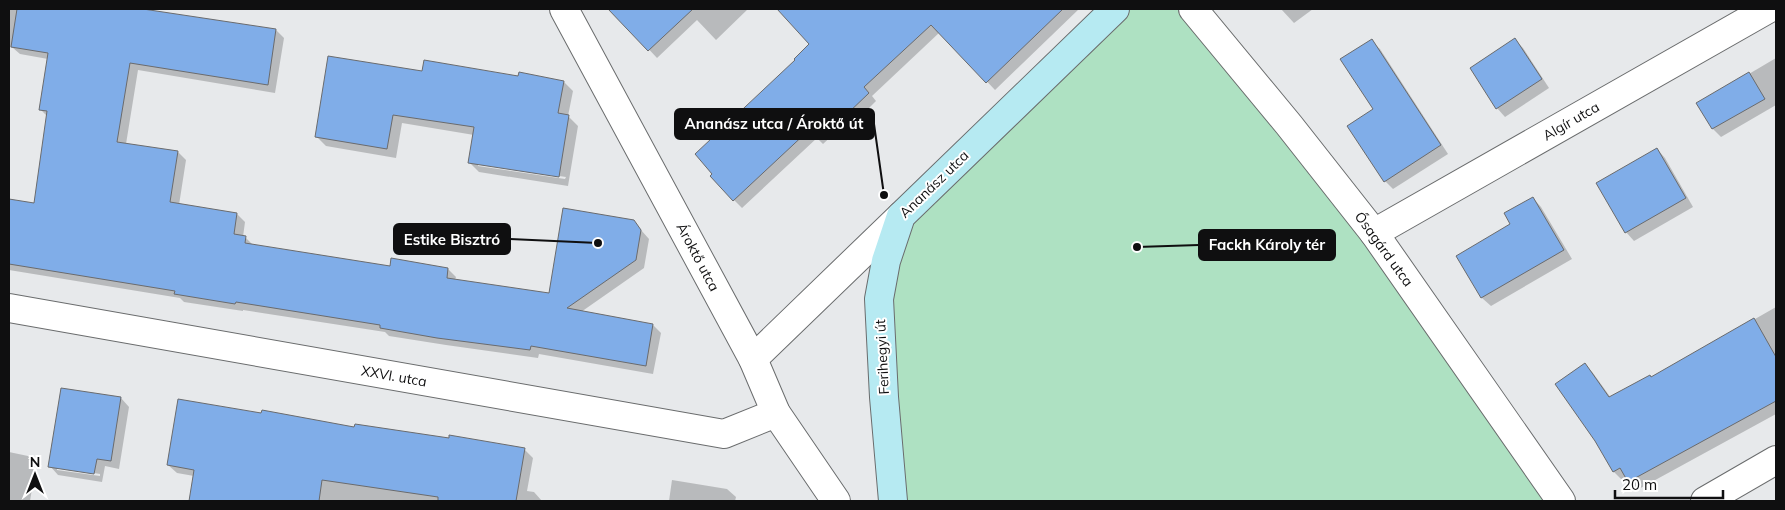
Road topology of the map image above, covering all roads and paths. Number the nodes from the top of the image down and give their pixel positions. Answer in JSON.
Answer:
{"nodes":[{"id":1,"x":564,"y":9,"type":"edge"},
{"id":2,"x":1115,"y":9,"type":"edge"},
{"id":3,"x":1193,"y":9,"type":"edge"},
{"id":4,"x":1768,"y":9,"type":"edge"},
{"id":5,"x":901,"y":216,"type":"junction"},
{"id":6,"x":1374,"y":233,"type":"junction"},
{"id":7,"x":9,"y":308,"type":"edge"},
{"id":8,"x":753,"y":359,"type":"junction"},
{"id":9,"x":776,"y":413,"type":"junction"},
{"id":10,"x":1776,"y":460,"type":"edge"},
{"id":11,"x":836,"y":501,"type":"edge"},
{"id":12,"x":893,"y":501,"type":"edge"},
{"id":13,"x":1561,"y":501,"type":"edge"},
{"id":14,"x":1705,"y":501,"type":"edge"}],
"edges":[{"from":1,"to":8,"type":"street","name":"Ároktő utca"},
{"from":2,"to":5,"type":"street","name":"Ananász utca"},
{"from":3,"to":6,"type":"street","name":"Ősagárd utca"},
{"from":4,"to":6,"type":"street","name":"Algír utca"},
{"from":5,"to":8,"type":"street","name":"Ananász utca"},
{"from":5,"to":12,"type":"street","name":"Ferihegyi út"},
{"from":6,"to":13,"type":"street","name":"Ősagárd utca"},
{"from":7,"to":9,"type":"street","name":"XXVI. utca"},
{"from":8,"to":9,"type":"street","name":"Ároktő utca"},
{"from":9,"to":11,"type":"street","name":"Ároktő utca"},
{"from":10,"to":14,"type":"street"}]}
